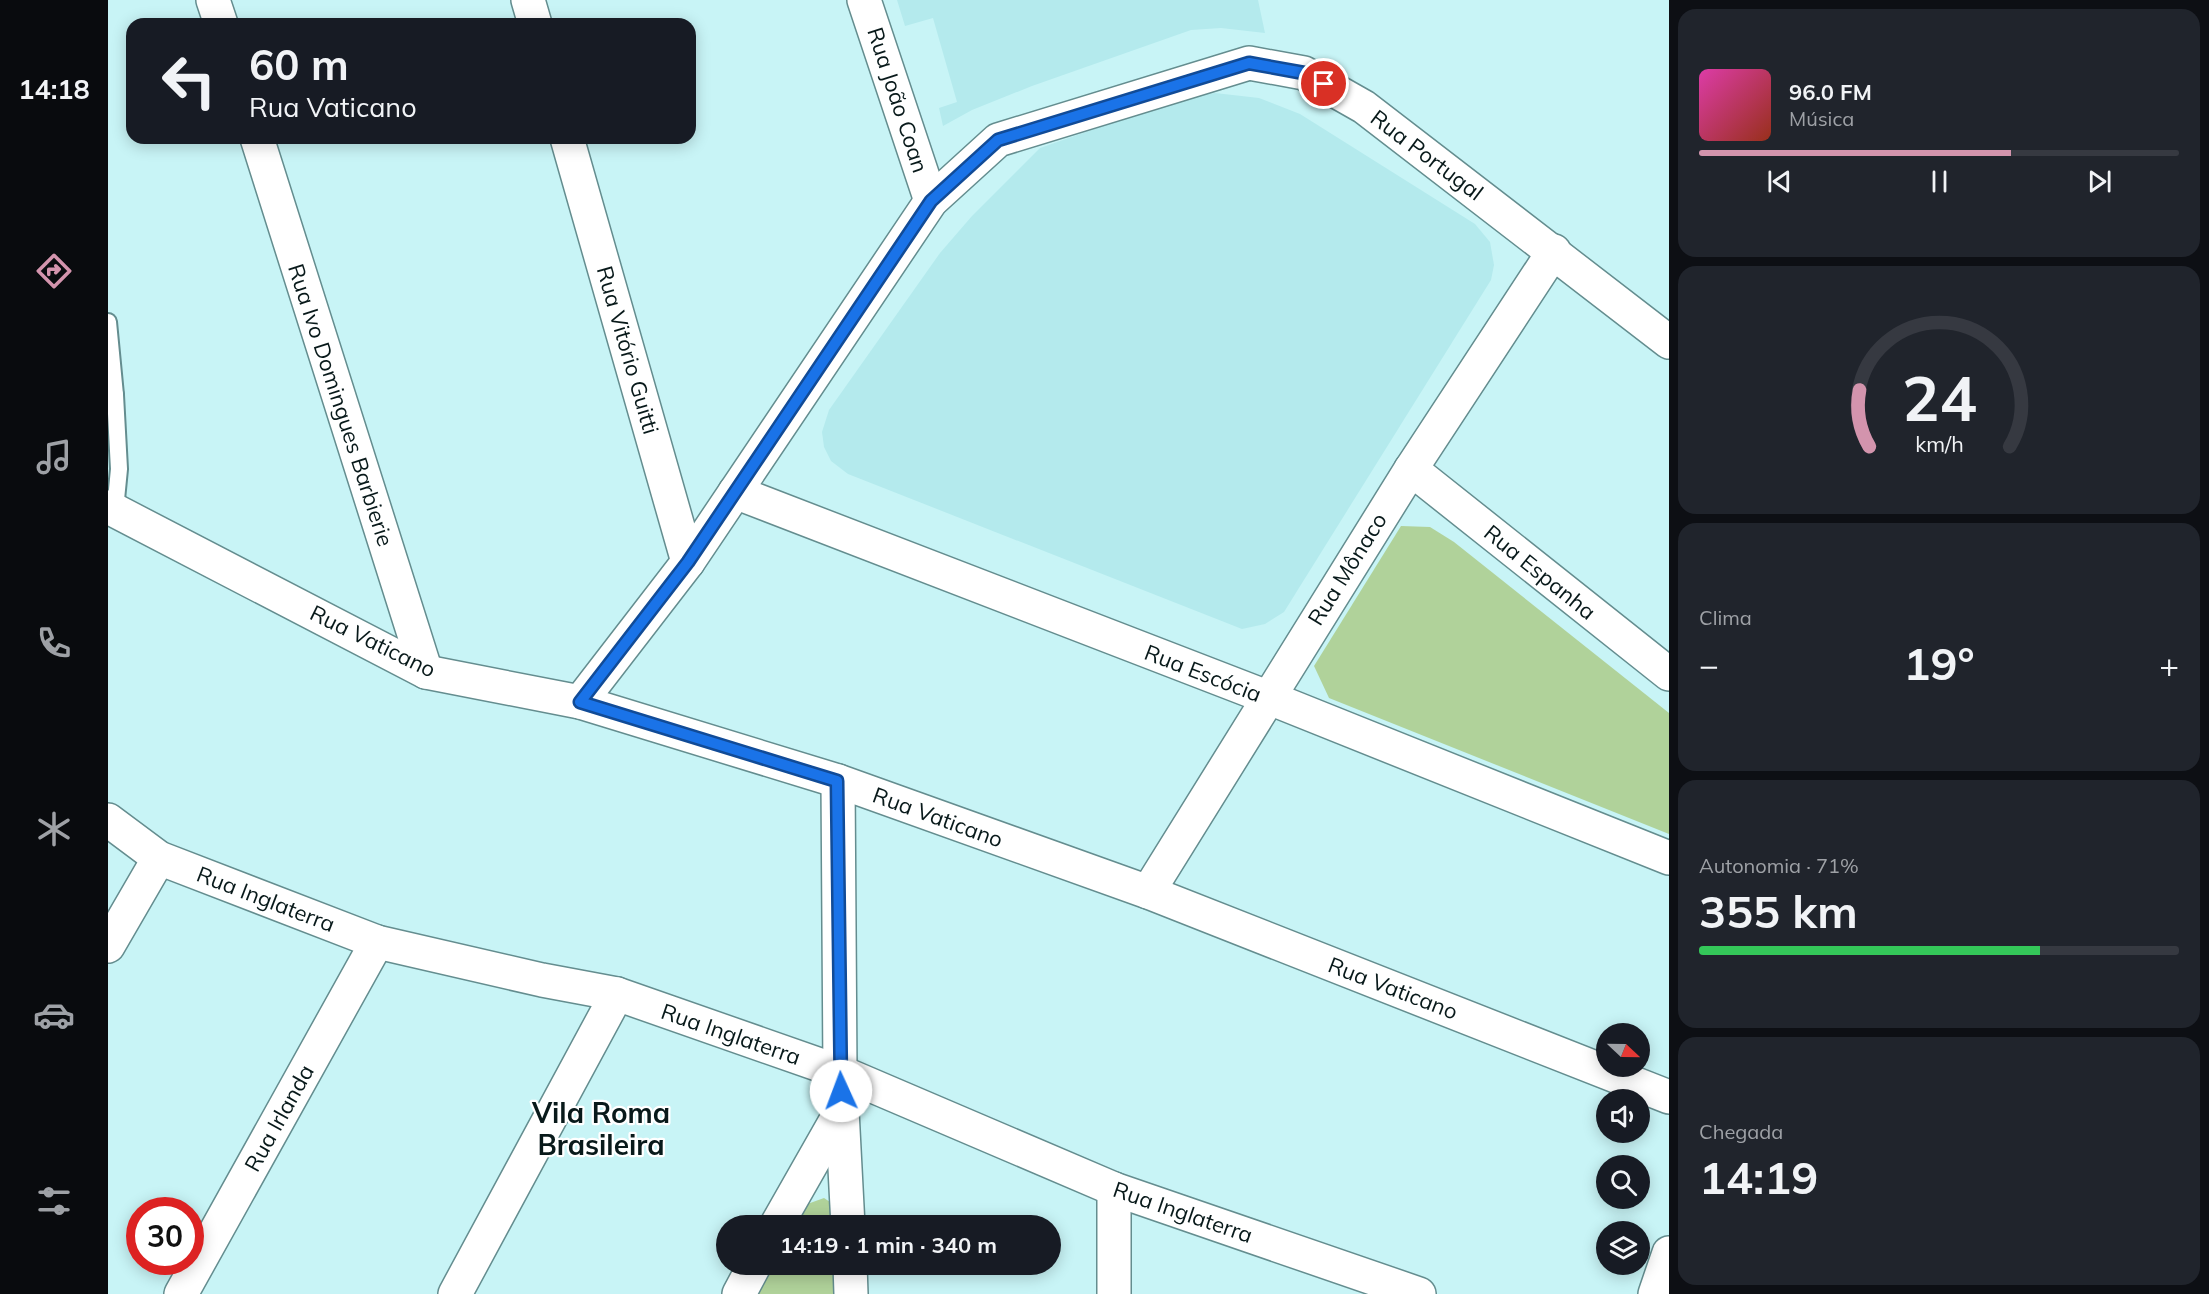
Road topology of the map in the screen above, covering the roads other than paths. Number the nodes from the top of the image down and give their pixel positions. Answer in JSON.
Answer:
{"nodes":[{"id":1,"x":213,"y":0,"type":"edge"},
{"id":2,"x":528,"y":0,"type":"edge"},
{"id":3,"x":864,"y":0,"type":"edge"},
{"id":4,"x":218,"y":18,"type":"edge"},
{"id":5,"x":533,"y":18,"type":"edge"},
{"id":6,"x":259,"y":144,"type":"edge"},
{"id":7,"x":569,"y":144,"type":"edge"},
{"id":8,"x":931,"y":201,"type":"junction"},
{"id":9,"x":1554,"y":251,"type":"junction"},
{"id":10,"x":108,"y":322,"type":"edge"},
{"id":11,"x":1669,"y":342,"type":"edge"},
{"id":12,"x":112,"y":394,"type":"edge"},
{"id":13,"x":1411,"y":469,"type":"junction"},
{"id":14,"x":735,"y":492,"type":"junction"},
{"id":15,"x":111,"y":509,"type":"edge"},
{"id":16,"x":688,"y":562,"type":"junction"},
{"id":17,"x":426,"y":672,"type":"junction"},
{"id":18,"x":1669,"y":674,"type":"edge"},
{"id":19,"x":1267,"y":697,"type":"junction"},
{"id":20,"x":580,"y":702,"type":"junction"},
{"id":21,"x":837,"y":781,"type":"junction"},
{"id":22,"x":108,"y":820,"type":"edge"},
{"id":23,"x":159,"y":858,"type":"junction"},
{"id":24,"x":1669,"y":858,"type":"edge"},
{"id":25,"x":1148,"y":892,"type":"junction"},
{"id":26,"x":377,"y":942,"type":"junction"},
{"id":27,"x":108,"y":946,"type":"edge"},
{"id":28,"x":617,"y":994,"type":"junction"},
{"id":29,"x":840,"y":1072,"type":"junction"},
{"id":30,"x":1669,"y":1097,"type":"edge"},
{"id":31,"x":842,"y":1110,"type":"junction"},
{"id":32,"x":1114,"y":1189,"type":"junction"},
{"id":33,"x":782,"y":1215,"type":"edge"},
{"id":34,"x":847,"y":1215,"type":"edge"},
{"id":35,"x":1669,"y":1252,"type":"edge"},
{"id":36,"x":749,"y":1275,"type":"edge"},
{"id":37,"x":850,"y":1275,"type":"edge"},
{"id":38,"x":1366,"y":1285,"type":"edge"},
{"id":39,"x":181,"y":1294,"type":"edge"},
{"id":40,"x":455,"y":1294,"type":"edge"},
{"id":41,"x":739,"y":1294,"type":"edge"},
{"id":42,"x":851,"y":1294,"type":"edge"},
{"id":43,"x":1114,"y":1294,"type":"edge"},
{"id":44,"x":1419,"y":1294,"type":"edge"},
{"id":45,"x":1655,"y":1294,"type":"edge"}],
"edges":[{"from":1,"to":4,"type":"street"},
{"from":2,"to":5,"type":"street"},
{"from":3,"to":8,"type":"street","name":"Rua João Coan"},
{"from":6,"to":17,"type":"street","name":"Rua Ivo Domingues Barbierie"},
{"from":7,"to":16,"type":"street","name":"Rua Vitório Guitti"},
{"from":8,"to":9,"type":"street","name":"Rua Portugal"},
{"from":8,"to":14,"type":"street","name":"Rua Portugal"},
{"from":9,"to":11,"type":"street","name":"Rua Portugal"},
{"from":9,"to":13,"type":"street","name":"Rua Mônaco"},
{"from":10,"to":12,"type":"lane"},
{"from":12,"to":15,"type":"lane"},
{"from":13,"to":18,"type":"street","name":"Rua Espanha"},
{"from":13,"to":19,"type":"street","name":"Rua Mônaco"},
{"from":14,"to":16,"type":"street","name":"Rua Portugal"},
{"from":14,"to":19,"type":"street","name":"Rua Escócia"},
{"from":15,"to":17,"type":"street","name":"Rua Vaticano"},
{"from":16,"to":20,"type":"street","name":"Rua Portugal"},
{"from":17,"to":20,"type":"street","name":"Rua Vaticano"},
{"from":19,"to":24,"type":"street","name":"Rua Escócia"},
{"from":19,"to":25,"type":"street","name":"Rua Mônaco"},
{"from":20,"to":21,"type":"street","name":"Rua Vaticano"},
{"from":21,"to":25,"type":"street","name":"Rua Vaticano"},
{"from":21,"to":29,"type":"street"},
{"from":22,"to":23,"type":"street","name":"Rua Inglaterra"},
{"from":23,"to":26,"type":"street","name":"Rua Inglaterra"},
{"from":23,"to":27,"type":"street"},
{"from":25,"to":30,"type":"street","name":"Rua Vaticano"},
{"from":26,"to":28,"type":"street","name":"Rua Inglaterra"},
{"from":26,"to":39,"type":"street","name":"Rua Irlanda"},
{"from":28,"to":29,"type":"street","name":"Rua Inglaterra"},
{"from":28,"to":40,"type":"street"},
{"from":29,"to":31,"type":"street"},
{"from":29,"to":32,"type":"street","name":"Rua Inglaterra"},
{"from":31,"to":33,"type":"street"},
{"from":31,"to":34,"type":"street"},
{"from":32,"to":38,"type":"street","name":"Rua Inglaterra"},
{"from":32,"to":43,"type":"street"},
{"from":35,"to":45,"type":"street"},
{"from":36,"to":41,"type":"street"},
{"from":37,"to":42,"type":"street"},
{"from":38,"to":44,"type":"street","name":"Rua Inglaterra"}]}
